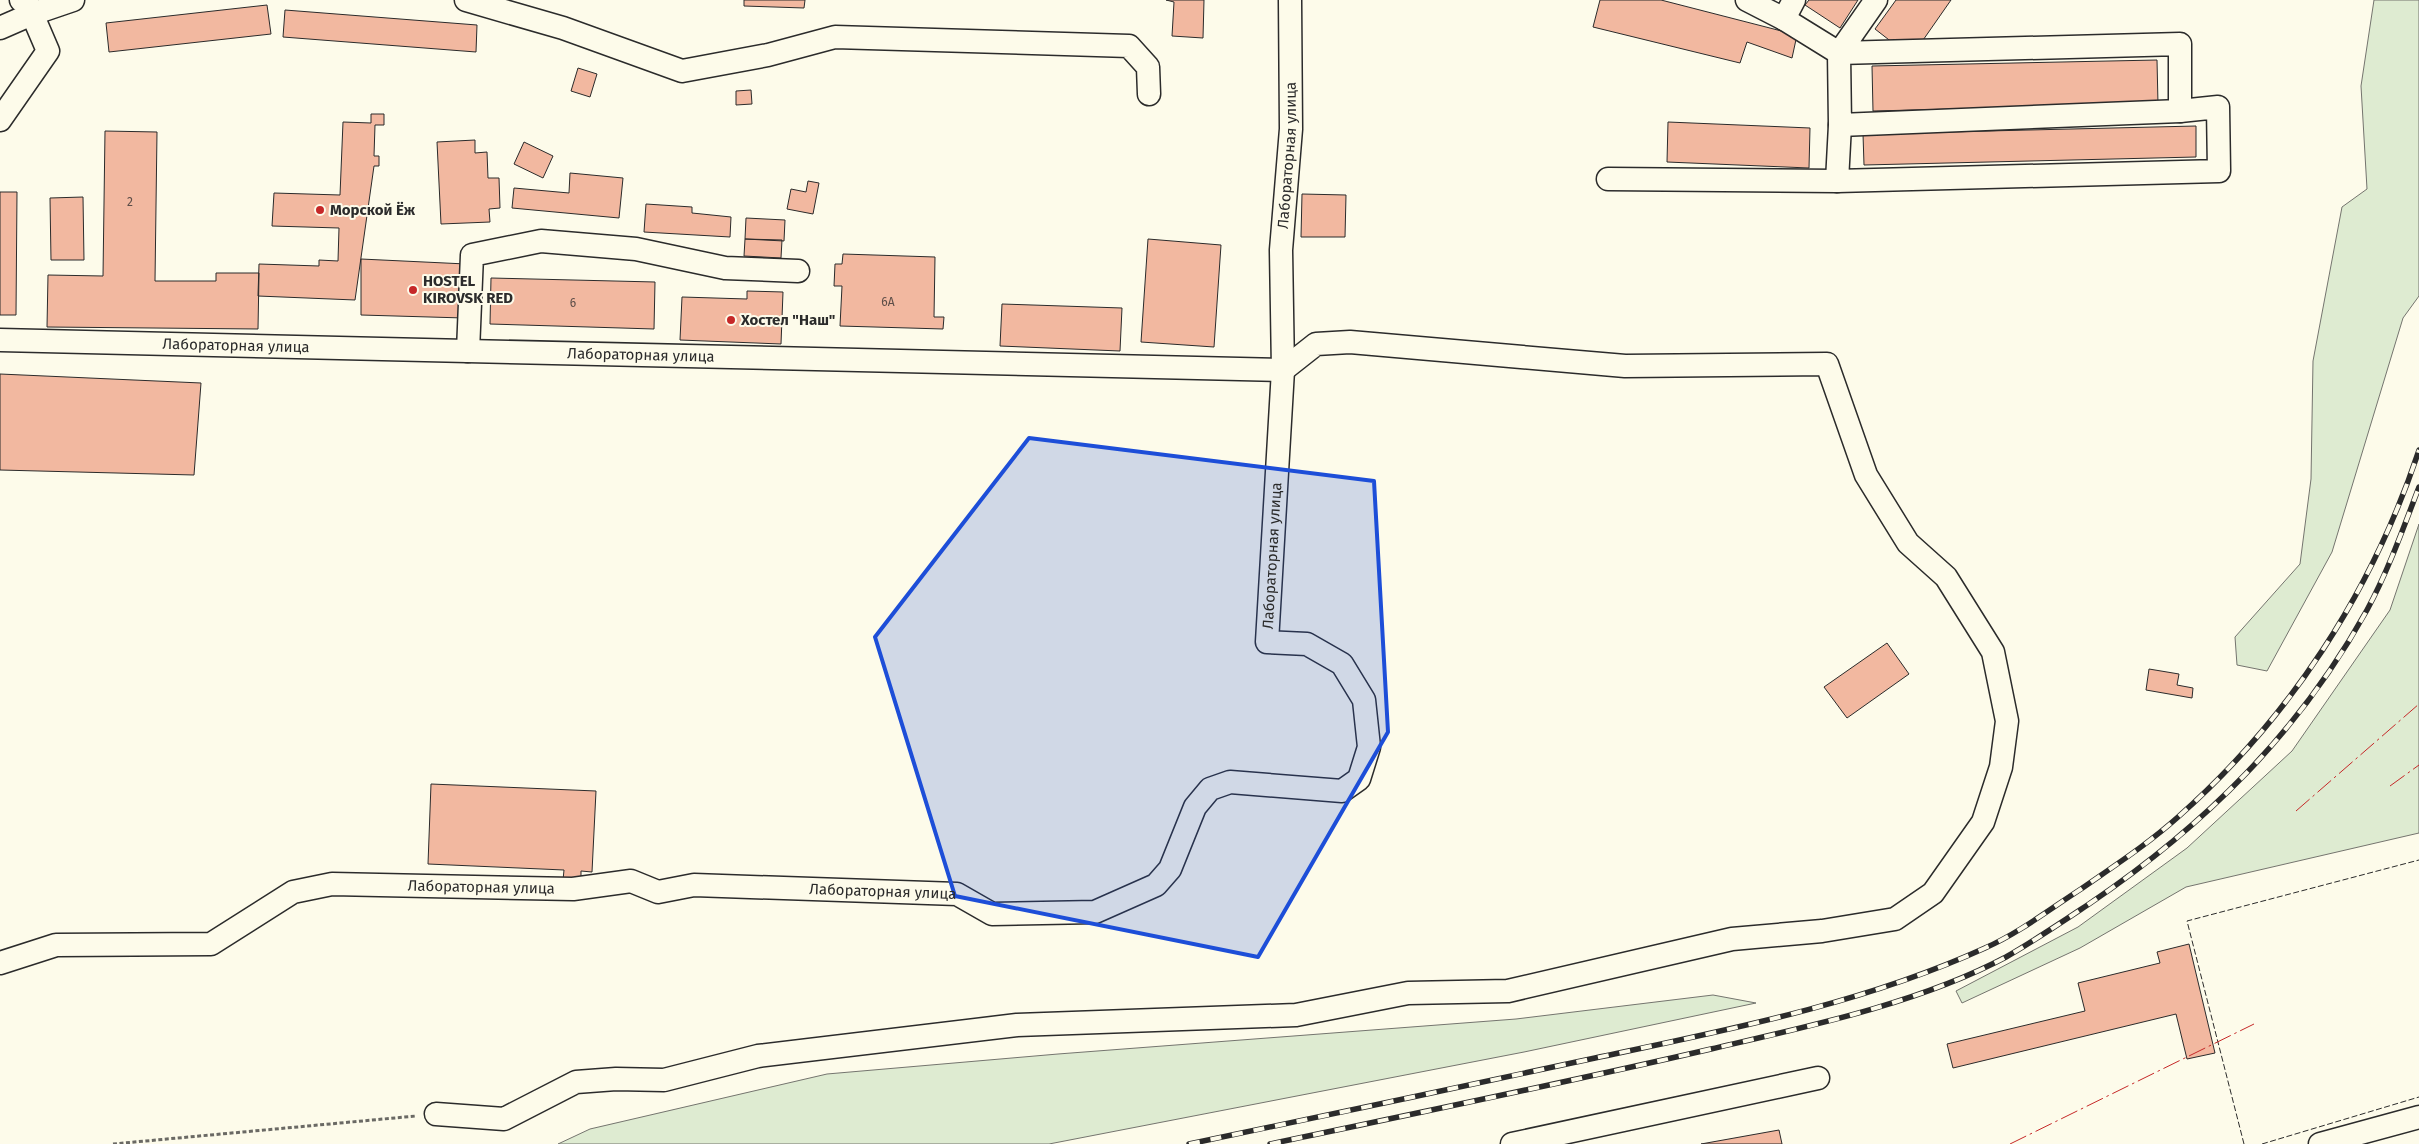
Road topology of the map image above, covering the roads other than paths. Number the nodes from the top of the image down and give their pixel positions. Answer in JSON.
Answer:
{"nodes":[{"id":1,"x":73,"y":0,"type":"edge"},
{"id":2,"x":466,"y":0,"type":"edge"},
{"id":3,"x":1290,"y":0,"type":"edge"},
{"id":4,"x":1748,"y":0,"type":"edge"},
{"id":5,"x":1876,"y":0,"type":"edge"},
{"id":6,"x":26,"y":7,"type":"edge"},
{"id":7,"x":1789,"y":9,"type":"edge"},
{"id":8,"x":0,"y":28,"type":"edge"},
{"id":9,"x":1839,"y":53,"type":"junction"},
{"id":10,"x":1149,"y":94,"type":"dead end"},
{"id":11,"x":2180,"y":111,"type":"junction"},
{"id":12,"x":0,"y":120,"type":"edge"},
{"id":13,"x":1840,"y":125,"type":"junction"},
{"id":14,"x":1608,"y":179,"type":"dead end"},
{"id":15,"x":1837,"y":181,"type":"junction"},
{"id":16,"x":798,"y":271,"type":"dead end"},
{"id":17,"x":0,"y":340,"type":"edge"},
{"id":18,"x":468,"y":351,"type":"junction"},
{"id":19,"x":1283,"y":370,"type":"junction"},
{"id":20,"x":0,"y":963,"type":"edge"},
{"id":21,"x":1818,"y":1078,"type":"dead end"},
{"id":22,"x":436,"y":1114,"type":"road end"},
{"id":23,"x":2419,"y":1117,"type":"edge"},
{"id":24,"x":1512,"y":1144,"type":"edge"},
{"id":25,"x":2320,"y":1144,"type":"edge"}],
"edges":[{"from":1,"to":6,"type":"street"},
{"from":2,"to":10,"type":"street"},
{"from":3,"to":19,"type":"street","name":"Лабораторная улица"},
{"from":4,"to":7,"type":"street"},
{"from":5,"to":9,"type":"street"},
{"from":6,"to":8,"type":"street"},
{"from":6,"to":12,"type":"street"},
{"from":7,"to":9,"type":"street"},
{"from":9,"to":11,"type":"street"},
{"from":9,"to":13,"type":"street"},
{"from":11,"to":13,"type":"street"},
{"from":11,"to":15,"type":"street"},
{"from":13,"to":15,"type":"street"},
{"from":14,"to":15,"type":"street"},
{"from":16,"to":18,"type":"street"},
{"from":17,"to":18,"type":"street","name":"Лабораторная улица"},
{"from":18,"to":19,"type":"street","name":"Лабораторная улица"},
{"from":19,"to":20,"type":"street","name":"Лабораторная улица"},
{"from":19,"to":22,"type":"street"},
{"from":21,"to":24,"type":"street"},
{"from":23,"to":25,"type":"street"}]}
